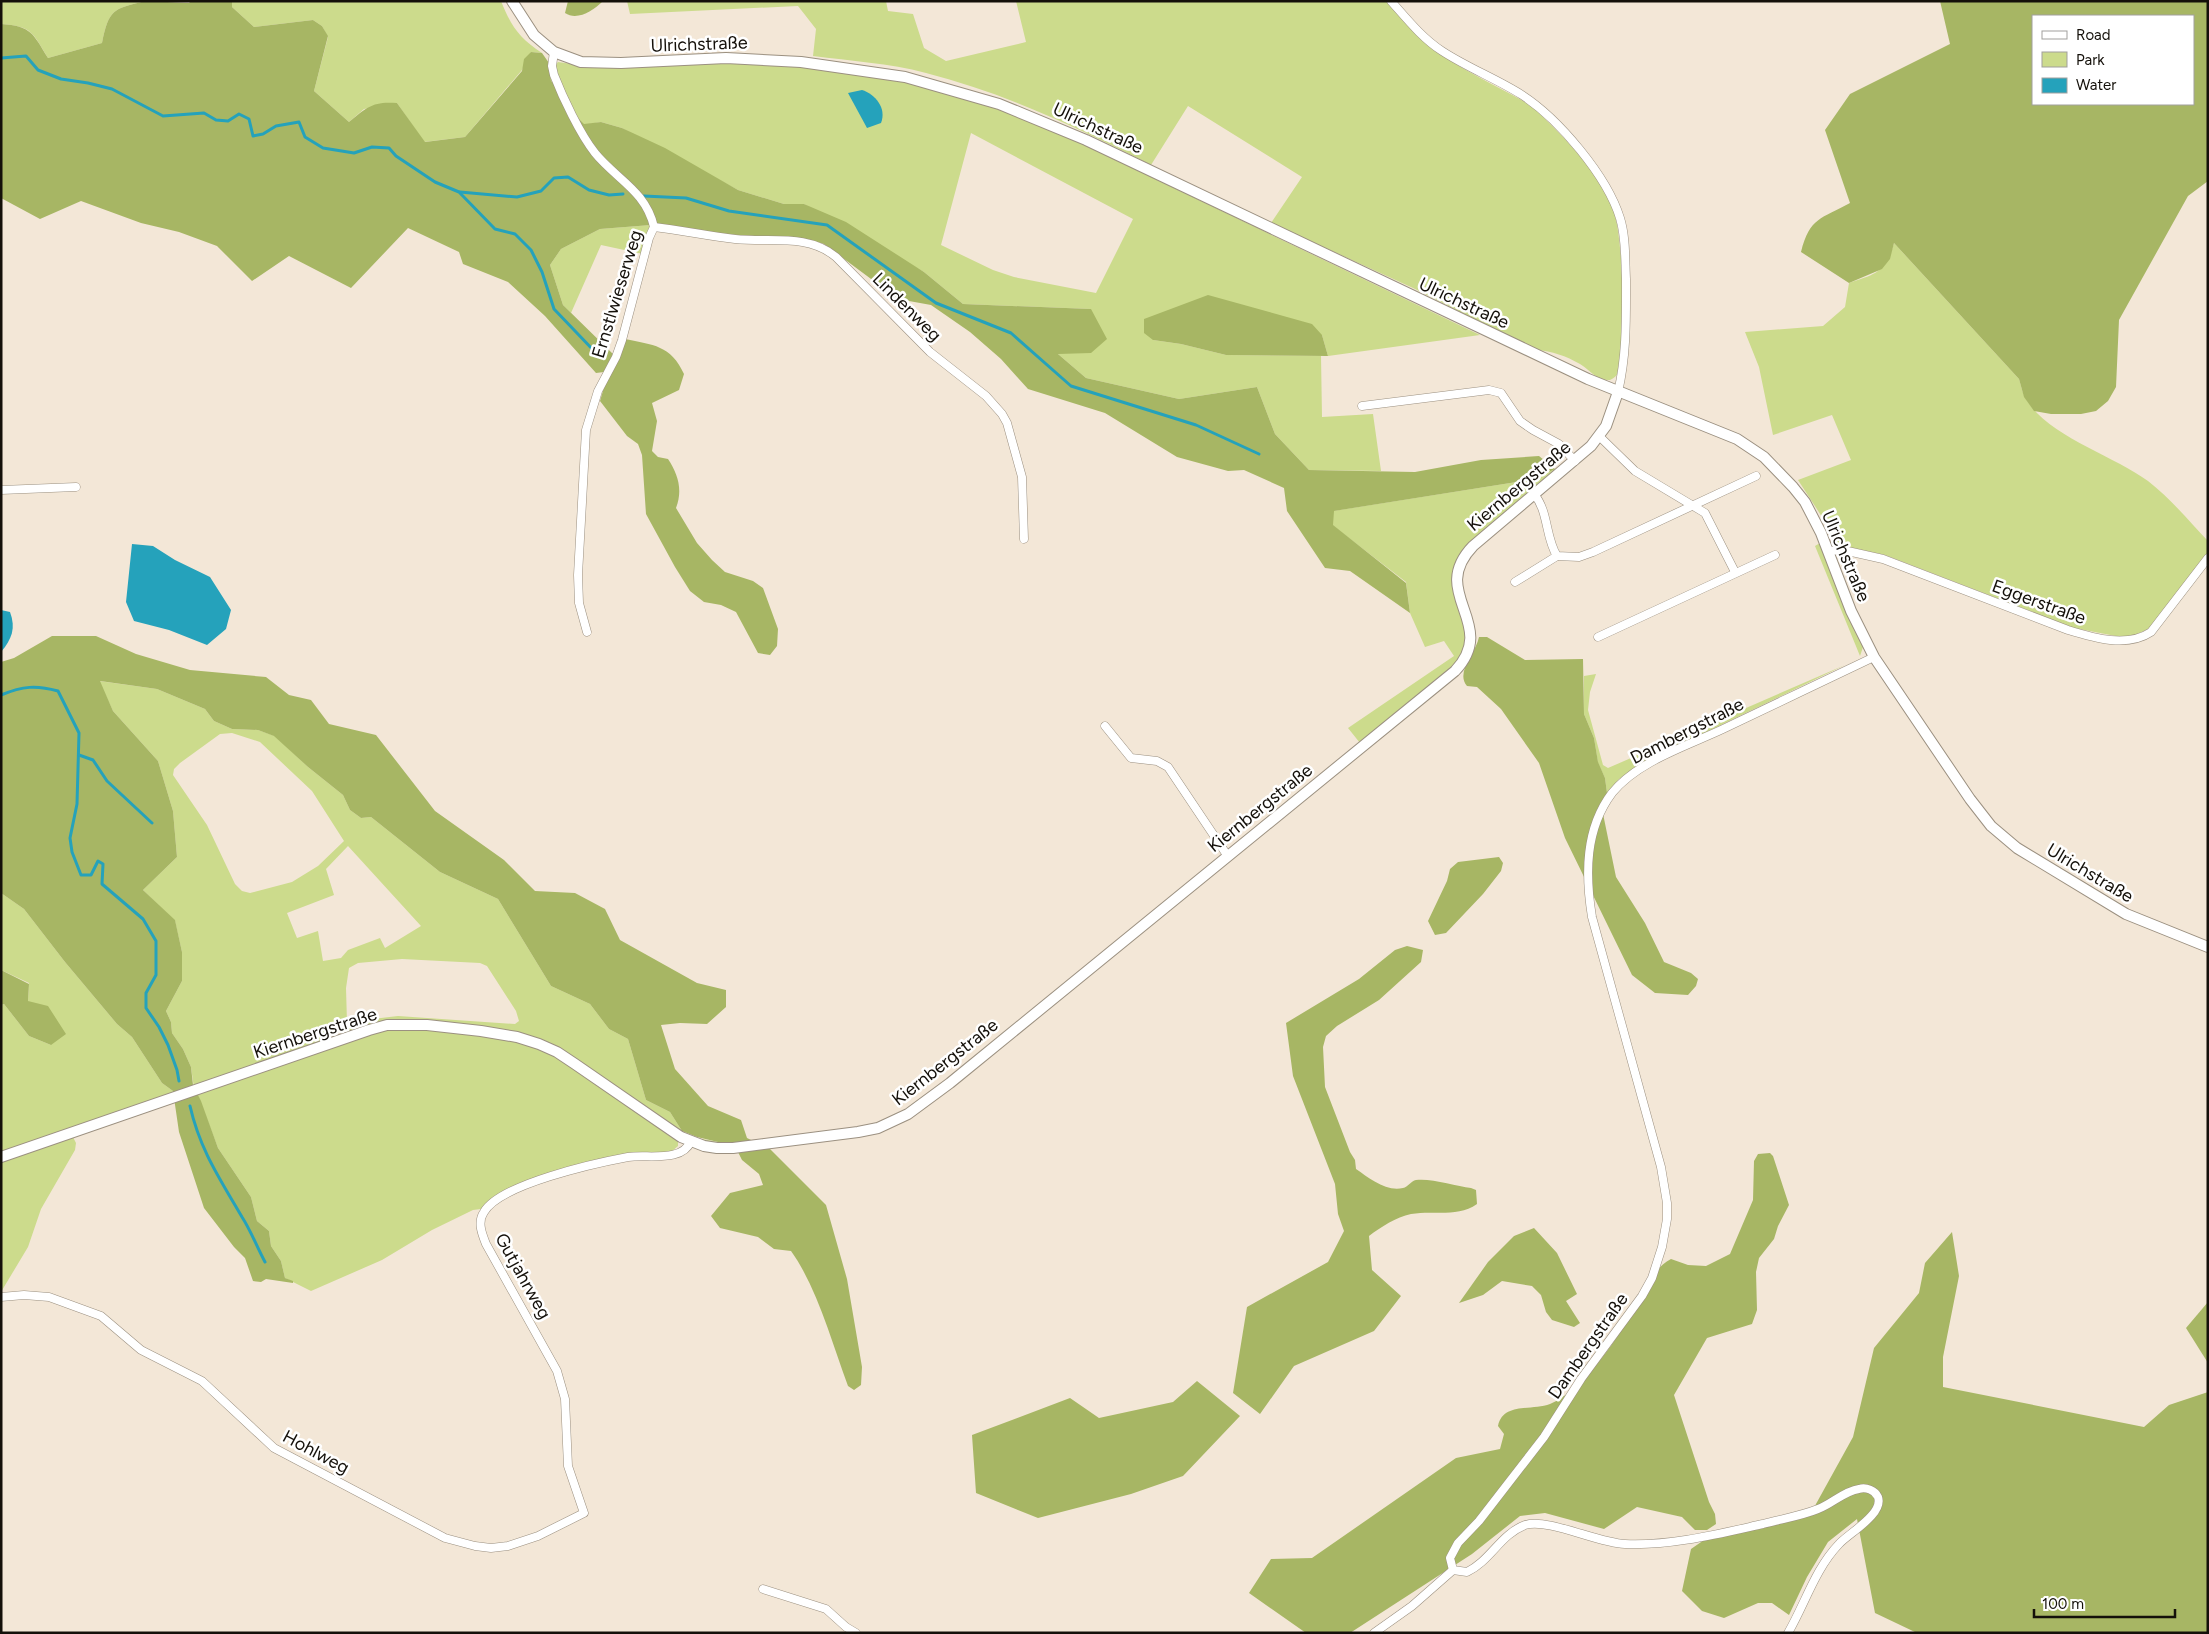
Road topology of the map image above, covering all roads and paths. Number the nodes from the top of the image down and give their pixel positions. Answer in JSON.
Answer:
{"nodes":[{"id":1,"x":512,"y":1,"type":"edge"},
{"id":2,"x":1391,"y":1,"type":"edge"},
{"id":3,"x":554,"y":52,"type":"junction"},
{"id":4,"x":654,"y":227,"type":"junction"},
{"id":5,"x":1618,"y":392,"type":"junction"},
{"id":6,"x":1362,"y":406,"type":"dead end"},
{"id":7,"x":1600,"y":436,"type":"junction"},
{"id":8,"x":1574,"y":460,"type":"junction"},
{"id":9,"x":1756,"y":476,"type":"dead end"},
{"id":10,"x":76,"y":487,"type":"dead end"},
{"id":11,"x":1,"y":490,"type":"edge"},
{"id":12,"x":1534,"y":494,"type":"junction"},
{"id":13,"x":1695,"y":506,"type":"junction"},
{"id":14,"x":1024,"y":540,"type":"dead end"},
{"id":15,"x":1829,"y":551,"type":"junction"},
{"id":16,"x":1775,"y":555,"type":"dead end"},
{"id":17,"x":1557,"y":556,"type":"junction"},
{"id":18,"x":2208,"y":558,"type":"edge"},
{"id":19,"x":1734,"y":572,"type":"junction"},
{"id":20,"x":1515,"y":582,"type":"dead end"},
{"id":21,"x":587,"y":632,"type":"dead end"},
{"id":22,"x":1598,"y":637,"type":"dead end"},
{"id":23,"x":1874,"y":657,"type":"junction"},
{"id":24,"x":1105,"y":726,"type":"dead end"},
{"id":25,"x":1227,"y":855,"type":"junction"},
{"id":26,"x":2208,"y":947,"type":"edge"},
{"id":27,"x":691,"y":1141,"type":"junction"},
{"id":28,"x":1,"y":1157,"type":"edge"},
{"id":29,"x":1,"y":1297,"type":"edge"},
{"id":30,"x":584,"y":1513,"type":"joint"},
{"id":31,"x":1453,"y":1570,"type":"junction"},
{"id":32,"x":763,"y":1589,"type":"dead end"},
{"id":33,"x":856,"y":1633,"type":"edge"},
{"id":34,"x":1374,"y":1633,"type":"edge"},
{"id":35,"x":1788,"y":1633,"type":"edge"}],
"edges":[{"from":1,"to":3,"type":"street","name":"Ulrichstraße"},
{"from":2,"to":5,"type":"street"},
{"from":3,"to":4,"type":"street","name":"Ernstlwieserweg"},
{"from":3,"to":5,"type":"street","name":"Ulrichstraße"},
{"from":4,"to":14,"type":"street","name":"Lindenweg"},
{"from":4,"to":21,"type":"street","name":"Ernstlwieserweg"},
{"from":5,"to":7,"type":"street","name":"Kiernbergstraße"},
{"from":5,"to":15,"type":"street","name":"Ulrichstraße"},
{"from":6,"to":8,"type":"street"},
{"from":7,"to":8,"type":"street","name":"Kiernbergstraße"},
{"from":7,"to":13,"type":"street"},
{"from":8,"to":12,"type":"street","name":"Kiernbergstraße"},
{"from":9,"to":13,"type":"street"},
{"from":10,"to":11,"type":"street"},
{"from":12,"to":17,"type":"street"},
{"from":12,"to":25,"type":"street","name":"Kiernbergstraße"},
{"from":13,"to":17,"type":"street"},
{"from":13,"to":19,"type":"street"},
{"from":15,"to":18,"type":"street","name":"Eggerstraße"},
{"from":15,"to":23,"type":"street","name":"Ulrichstraße"},
{"from":16,"to":19,"type":"street"},
{"from":17,"to":20,"type":"street"},
{"from":19,"to":22,"type":"street"},
{"from":23,"to":26,"type":"street","name":"Ulrichstraße"},
{"from":23,"to":31,"type":"street","name":"Dambergstraße"},
{"from":24,"to":25,"type":"street"},
{"from":25,"to":27,"type":"street","name":"Kiernbergstraße"},
{"from":27,"to":28,"type":"street","name":"Kiernbergstraße"},
{"from":27,"to":30,"type":"street","name":"Gutjahrweg"},
{"from":29,"to":30,"type":"street","name":"Hohlweg"},
{"from":31,"to":34,"type":"street"},
{"from":31,"to":35,"type":"street"},
{"from":32,"to":33,"type":"street"}]}
